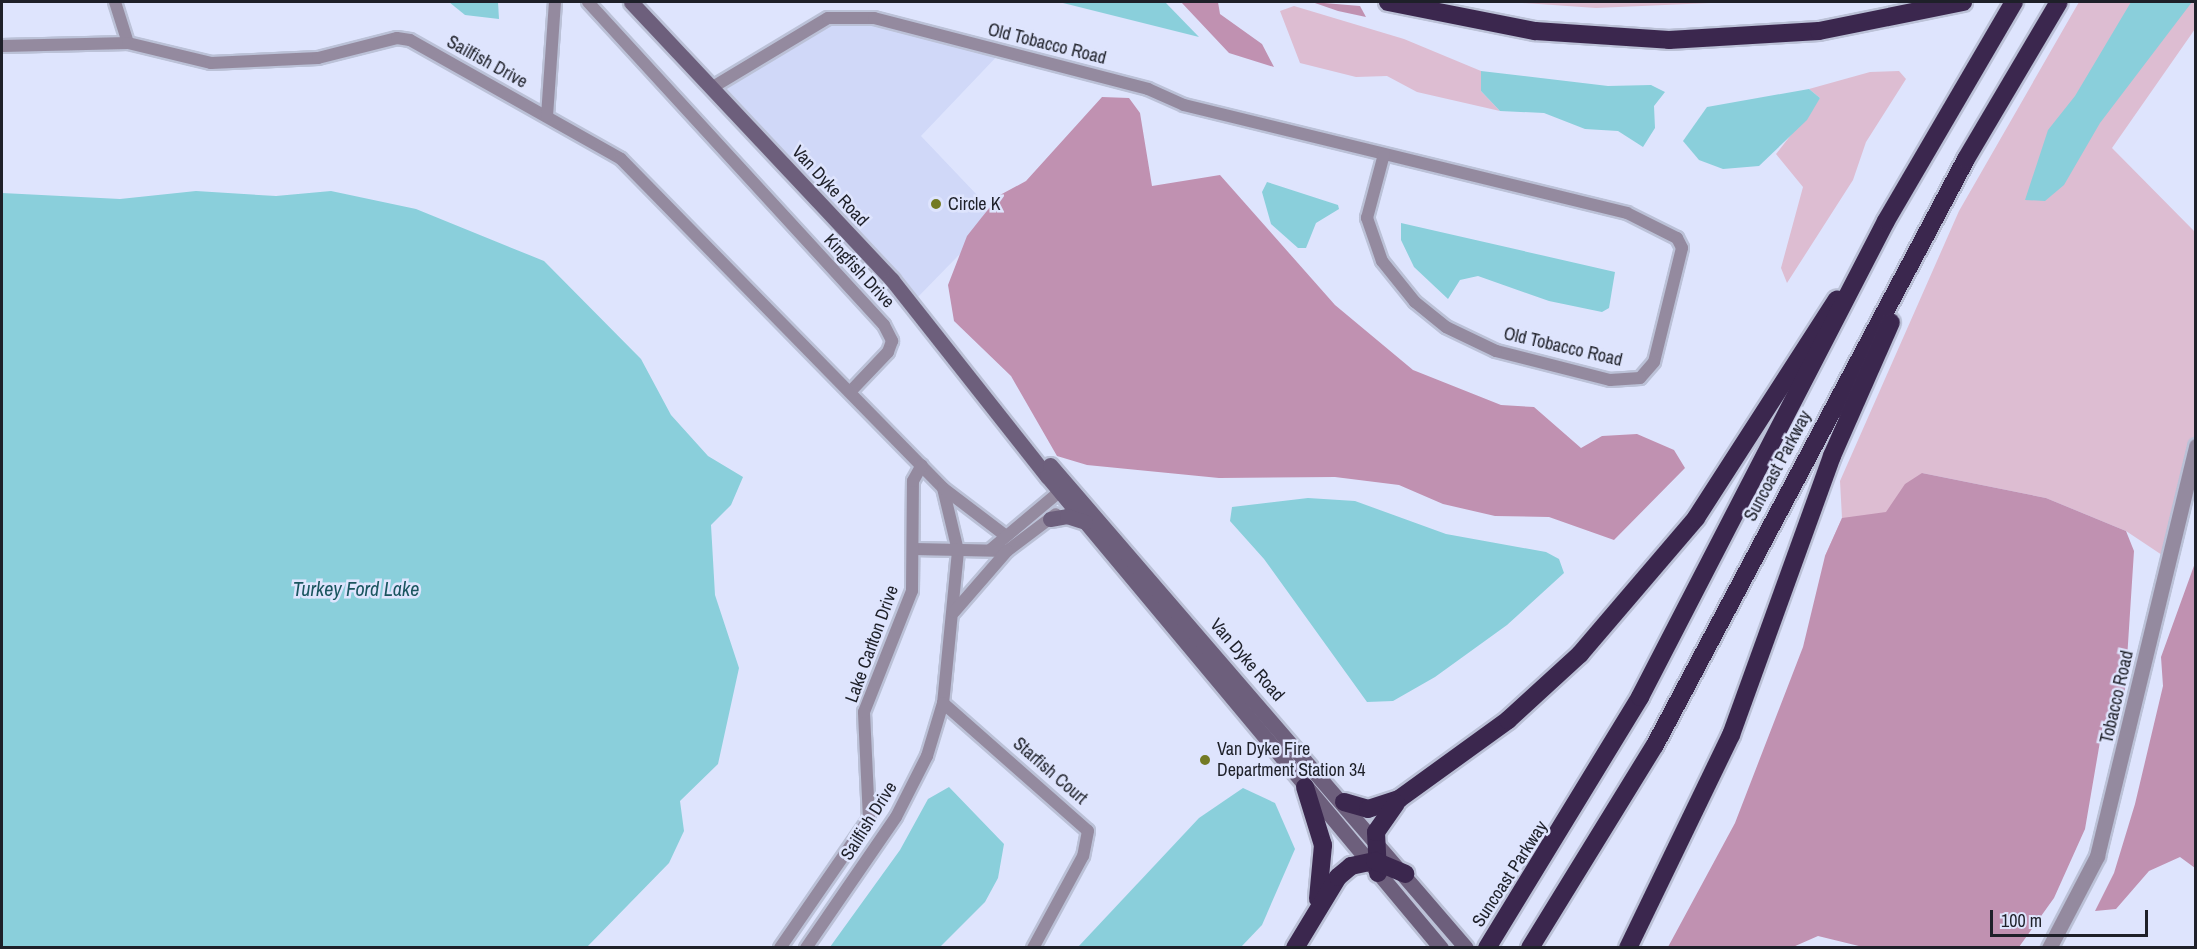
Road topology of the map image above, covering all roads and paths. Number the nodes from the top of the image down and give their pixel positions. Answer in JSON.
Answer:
{"nodes":[{"id":1,"x":116,"y":2,"type":"edge"},
{"id":2,"x":555,"y":2,"type":"edge"},
{"id":3,"x":588,"y":2,"type":"edge"},
{"id":4,"x":631,"y":2,"type":"edge"},
{"id":5,"x":1388,"y":2,"type":"edge"},
{"id":6,"x":1963,"y":2,"type":"edge"},
{"id":7,"x":2014,"y":2,"type":"edge"},
{"id":8,"x":2059,"y":2,"type":"edge"},
{"id":9,"x":128,"y":43,"type":"junction"},
{"id":10,"x":2,"y":46,"type":"edge"},
{"id":11,"x":712,"y":87,"type":"junction"},
{"id":12,"x":547,"y":116,"type":"junction"},
{"id":13,"x":1384,"y":154,"type":"junction"},
{"id":14,"x":1935,"y":217,"type":"junction"},
{"id":15,"x":1886,"y":221,"type":"junction"},
{"id":16,"x":852,"y":390,"type":"junction"},
{"id":17,"x":2196,"y":446,"type":"edge"},
{"id":18,"x":922,"y":465,"type":"junction"},
{"id":19,"x":943,"y":488,"type":"junction"},
{"id":20,"x":1067,"y":495,"type":"junction"},
{"id":21,"x":1050,"y":519,"type":"junction"},
{"id":22,"x":1085,"y":522,"type":"junction"},
{"id":23,"x":1006,"y":537,"type":"junction"},
{"id":24,"x":915,"y":549,"type":"junction"},
{"id":25,"x":990,"y":550,"type":"junction"},
{"id":26,"x":958,"y":552,"type":"junction"},
{"id":27,"x":1007,"y":552,"type":"junction"},
{"id":28,"x":952,"y":616,"type":"junction"},
{"id":29,"x":943,"y":703,"type":"junction"},
{"id":30,"x":1305,"y":787,"type":"junction"},
{"id":31,"x":1399,"y":799,"type":"junction"},
{"id":32,"x":1344,"y":802,"type":"junction"},
{"id":33,"x":1375,"y":838,"type":"junction"},
{"id":34,"x":1374,"y":865,"type":"junction"},
{"id":35,"x":1405,"y":874,"type":"junction"},
{"id":36,"x":1316,"y":909,"type":"junction"},
{"id":37,"x":780,"y":948,"type":"edge"},
{"id":38,"x":806,"y":948,"type":"edge"},
{"id":39,"x":1033,"y":948,"type":"edge"},
{"id":40,"x":1295,"y":948,"type":"edge"},
{"id":41,"x":1440,"y":948,"type":"edge"},
{"id":42,"x":1466,"y":948,"type":"edge"},
{"id":43,"x":1487,"y":948,"type":"edge"},
{"id":44,"x":1530,"y":948,"type":"edge"},
{"id":45,"x":1628,"y":948,"type":"edge"},
{"id":46,"x":2049,"y":948,"type":"edge"}],
"edges":[{"from":1,"to":9,"type":"street"},
{"from":2,"to":12,"type":"street"},
{"from":3,"to":16,"type":"street","name":"Kingfish Drive"},
{"from":4,"to":11,"type":"main road","name":"Van Dyke Road"},
{"from":5,"to":6,"type":"highway"},
{"from":7,"to":15,"type":"highway","name":"Suncoast Parkway"},
{"from":8,"to":14,"type":"highway","name":"Suncoast Parkway"},
{"from":9,"to":10,"type":"street","name":"Sailfish Drive"},
{"from":9,"to":12,"type":"street","name":"Sailfish Drive"},
{"from":11,"to":13,"type":"street","name":"Old Tobacco Road"},
{"from":11,"to":20,"type":"main road","name":"Van Dyke Road"},
{"from":12,"to":16,"type":"street","name":"Sailfish Drive"},
{"from":13,"to":13,"type":"street","name":"Old Tobacco Road"},
{"from":14,"to":44,"type":"highway","name":"Suncoast Parkway"},
{"from":14,"to":45,"type":"highway"},
{"from":15,"to":31,"type":"highway"},
{"from":15,"to":43,"type":"highway","name":"Suncoast Parkway"},
{"from":16,"to":18,"type":"street"},
{"from":17,"to":46,"type":"street","name":"Tobacco Road"},
{"from":18,"to":19,"type":"street"},
{"from":18,"to":24,"type":"street","name":"Lake Carlton Drive"},
{"from":19,"to":23,"type":"street"},
{"from":19,"to":26,"type":"street"},
{"from":20,"to":21,"type":"street"},
{"from":20,"to":22,"type":"main road","name":"Van Dyke Road"},
{"from":20,"to":23,"type":"street"},
{"from":20,"to":32,"type":"main road","name":"Van Dyke Road"},
{"from":21,"to":22,"type":"main road"},
{"from":21,"to":27,"type":"street"},
{"from":22,"to":30,"type":"main road","name":"Van Dyke Road"},
{"from":23,"to":25,"type":"street"},
{"from":24,"to":26,"type":"street"},
{"from":24,"to":37,"type":"street","name":"Lake Carlton Drive"},
{"from":25,"to":26,"type":"street"},
{"from":25,"to":27,"type":"street"},
{"from":26,"to":28,"type":"street"},
{"from":27,"to":28,"type":"street"},
{"from":28,"to":29,"type":"street"},
{"from":29,"to":38,"type":"street","name":"Sailfish Drive"},
{"from":29,"to":39,"type":"street","name":"Starfish Court"},
{"from":30,"to":34,"type":"main road","name":"Van Dyke Road"},
{"from":30,"to":36,"type":"highway"},
{"from":31,"to":32,"type":"highway"},
{"from":31,"to":33,"type":"highway"},
{"from":32,"to":33,"type":"main road","name":"Van Dyke Road"},
{"from":33,"to":34,"type":"highway"},
{"from":33,"to":35,"type":"main road","name":"Van Dyke Road"},
{"from":34,"to":35,"type":"highway"},
{"from":34,"to":36,"type":"highway"},
{"from":34,"to":41,"type":"main road","name":"Van Dyke Road"},
{"from":35,"to":42,"type":"main road","name":"Van Dyke Road"},
{"from":36,"to":40,"type":"highway"}]}
